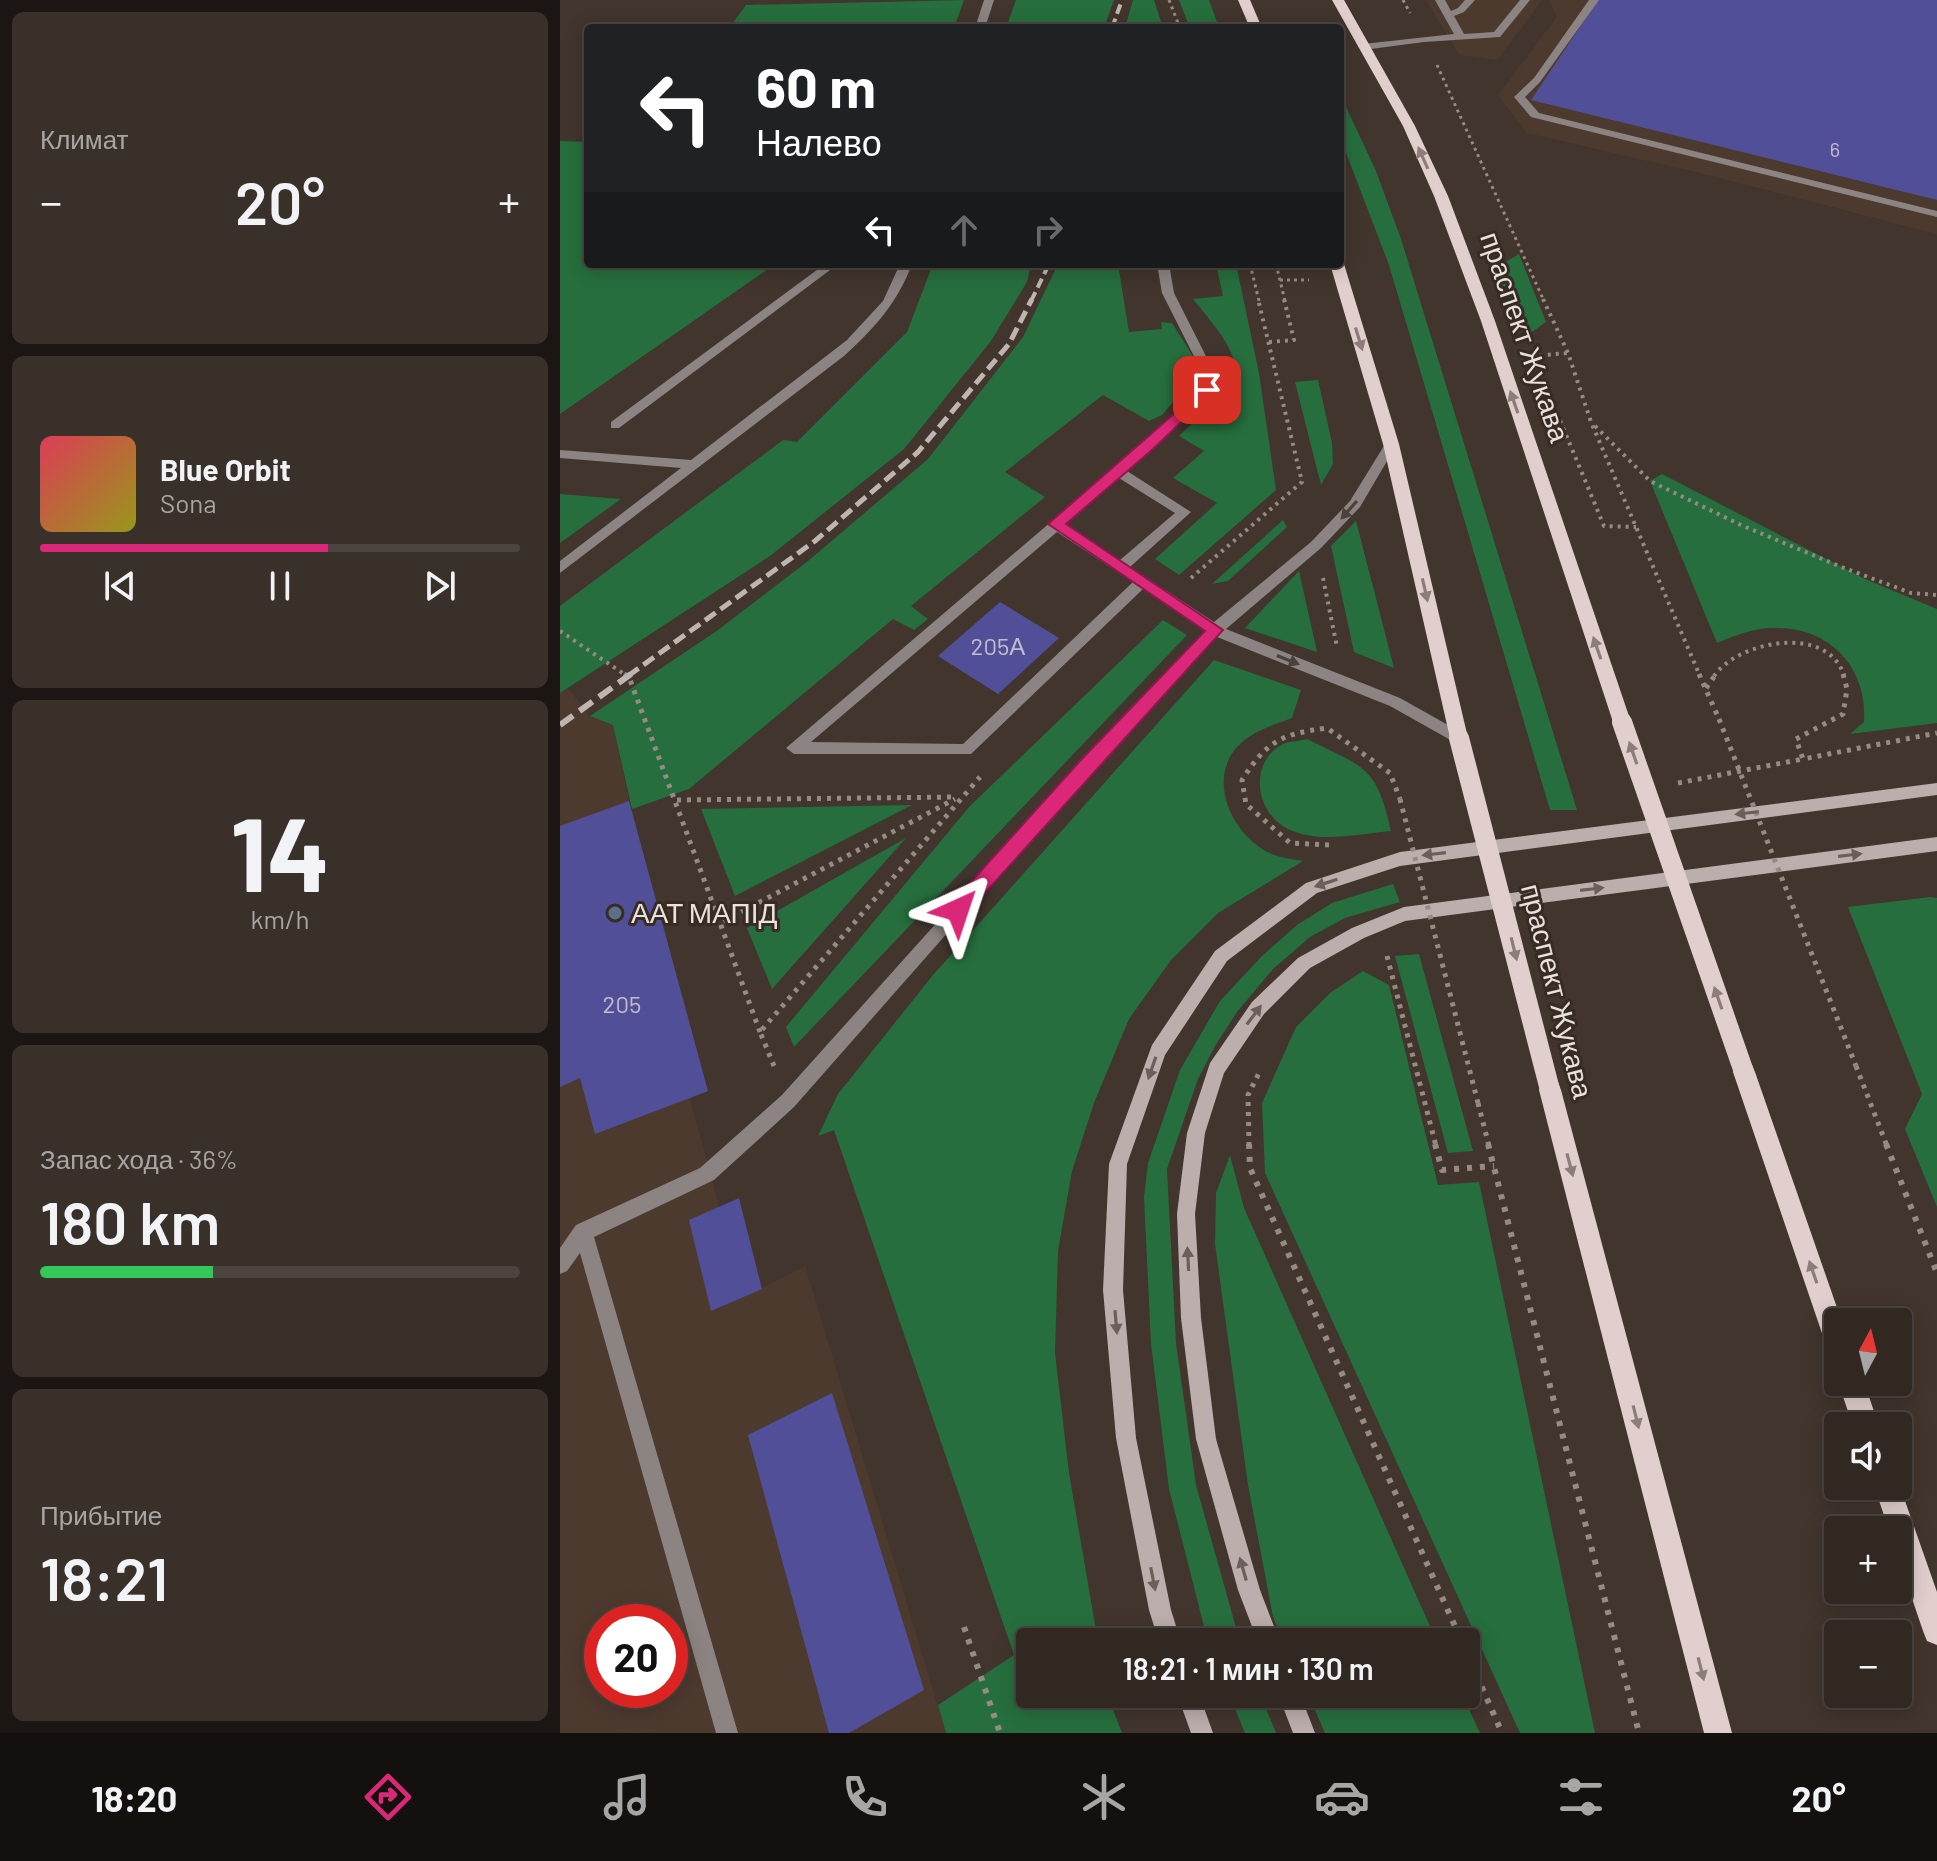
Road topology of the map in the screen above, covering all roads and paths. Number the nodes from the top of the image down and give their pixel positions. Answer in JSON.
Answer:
{"nodes":[{"id":1,"x":989,"y":0,"type":"edge"},
{"id":2,"x":1169,"y":0,"type":"edge"},
{"id":3,"x":1244,"y":0,"type":"edge"},
{"id":4,"x":1338,"y":0,"type":"edge"},
{"id":5,"x":1403,"y":0,"type":"edge"},
{"id":6,"x":1440,"y":0,"type":"edge"},
{"id":7,"x":1470,"y":0,"type":"edge"},
{"id":8,"x":1525,"y":0,"type":"edge"},
{"id":9,"x":1594,"y":0,"type":"edge"},
{"id":10,"x":1448,"y":15,"type":"junction"},
{"id":11,"x":981,"y":24,"type":"edge"},
{"id":12,"x":1178,"y":24,"type":"edge"},
{"id":13,"x":1254,"y":24,"type":"edge"},
{"id":14,"x":1460,"y":36,"type":"junction"},
{"id":15,"x":1424,"y":39,"type":"junction"},
{"id":16,"x":1363,"y":47,"type":"junction"},
{"id":17,"x":1937,"y":214,"type":"edge"},
{"id":18,"x":827,"y":268,"type":"edge"},
{"id":19,"x":905,"y":268,"type":"edge"},
{"id":20,"x":1164,"y":268,"type":"edge"},
{"id":21,"x":1251,"y":268,"type":"edge"},
{"id":22,"x":1277,"y":268,"type":"edge"},
{"id":23,"x":1338,"y":268,"type":"edge"},
{"id":24,"x":1269,"y":342,"type":"junction"},
{"id":25,"x":1568,"y":353,"type":"junction"},
{"id":26,"x":1540,"y":370,"type":"dead end"},
{"id":27,"x":1556,"y":412,"type":"dead end"},
{"id":28,"x":1591,"y":422,"type":"junction"},
{"id":29,"x":615,"y":425,"type":"dead end"},
{"id":30,"x":1391,"y":444,"type":"junction"},
{"id":31,"x":560,"y":454,"type":"edge"},
{"id":32,"x":693,"y":465,"type":"junction"},
{"id":33,"x":1118,"y":472,"type":"junction"},
{"id":34,"x":1055,"y":524,"type":"junction"},
{"id":35,"x":1636,"y":527,"type":"junction"},
{"id":36,"x":1320,"y":565,"type":"dead end"},
{"id":37,"x":1121,"y":567,"type":"junction"},
{"id":38,"x":560,"y":568,"type":"edge"},
{"id":39,"x":1143,"y":581,"type":"junction"},
{"id":40,"x":1937,"y":595,"type":"edge"},
{"id":41,"x":1169,"y":598,"type":"junction"},
{"id":42,"x":1215,"y":630,"type":"junction"},
{"id":43,"x":560,"y":631,"type":"edge"},
{"id":44,"x":1339,"y":655,"type":"dead end"},
{"id":45,"x":1706,"y":688,"type":"junction"},
{"id":46,"x":1937,"y":733,"type":"edge"},
{"id":47,"x":1459,"y":738,"type":"junction"},
{"id":48,"x":982,"y":776,"type":"dead end"},
{"id":49,"x":1937,"y":789,"type":"edge"},
{"id":50,"x":960,"y":797,"type":"junction"},
{"id":51,"x":677,"y":800,"type":"junction"},
{"id":52,"x":1340,"y":844,"type":"dead end"},
{"id":53,"x":1937,"y":844,"type":"edge"},
{"id":54,"x":720,"y":923,"type":"junction"},
{"id":55,"x":1385,"y":947,"type":"dead end"},
{"id":56,"x":760,"y":1032,"type":"junction"},
{"id":57,"x":1267,"y":1057,"type":"dead end"},
{"id":58,"x":788,"y":1101,"type":"junction"},
{"id":59,"x":1494,"y":1166,"type":"junction"},
{"id":60,"x":583,"y":1232,"type":"junction"},
{"id":61,"x":560,"y":1264,"type":"edge"},
{"id":62,"x":1937,"y":1273,"type":"edge"},
{"id":63,"x":1825,"y":1308,"type":"edge"},
{"id":64,"x":1892,"y":1500,"type":"edge"},
{"id":65,"x":964,"y":1627,"type":"dead end"},
{"id":66,"x":1166,"y":1628,"type":"edge"},
{"id":67,"x":1264,"y":1628,"type":"edge"},
{"id":68,"x":1456,"y":1628,"type":"edge"},
{"id":69,"x":1937,"y":1631,"type":"edge"},
{"id":70,"x":1480,"y":1683,"type":"edge"},
{"id":71,"x":1193,"y":1708,"type":"edge"},
{"id":72,"x":1294,"y":1708,"type":"edge"},
{"id":73,"x":727,"y":1733,"type":"edge"},
{"id":74,"x":1000,"y":1733,"type":"edge"},
{"id":75,"x":1202,"y":1733,"type":"edge"},
{"id":76,"x":1304,"y":1733,"type":"edge"},
{"id":77,"x":1502,"y":1733,"type":"edge"},
{"id":78,"x":1639,"y":1733,"type":"edge"},
{"id":79,"x":1718,"y":1733,"type":"edge"}],
"edges":[{"from":1,"to":11,"type":"lane"},
{"from":2,"to":12,"type":"path"},
{"from":3,"to":13,"type":"main road"},
{"from":4,"to":16,"type":"main road","name":"праспект Жукава"},
{"from":5,"to":15,"type":"path"},
{"from":6,"to":10,"type":"lane"},
{"from":7,"to":10,"type":"lane"},
{"from":8,"to":14,"type":"lane"},
{"from":9,"to":17,"type":"lane"},
{"from":10,"to":14,"type":"lane"},
{"from":14,"to":15,"type":"lane"},
{"from":15,"to":16,"type":"lane"},
{"from":15,"to":25,"type":"path"},
{"from":63,"to":16,"type":"main road","name":"праспект Жукава","one_way":true,"bridge":true},
{"from":18,"to":29,"type":"lane"},
{"from":19,"to":32,"type":"lane"},
{"from":20,"to":33,"type":"lane"},
{"from":21,"to":24,"type":"path"},
{"from":22,"to":24,"type":"path"},
{"from":23,"to":30,"type":"main road","name":"праспект Жукава","one_way":true},
{"from":24,"to":41,"type":"path"},
{"from":25,"to":26,"type":"path"},
{"from":25,"to":28,"type":"path"},
{"from":27,"to":35,"type":"path"},
{"from":28,"to":35,"type":"path"},
{"from":28,"to":40,"type":"path"},
{"from":30,"to":42,"type":"lane","one_way":true},
{"from":30,"to":47,"type":"main road","name":"праспект Жукава","one_way":true},
{"from":31,"to":32,"type":"lane"},
{"from":32,"to":38,"type":"lane"},
{"from":33,"to":34,"type":"lane"},
{"from":33,"to":37,"type":"lane"},
{"from":34,"to":37,"type":"lane"},
{"from":34,"to":39,"type":"lane"},
{"from":35,"to":45,"type":"path"},
{"from":36,"to":44,"type":"path"},
{"from":37,"to":39,"type":"lane"},
{"from":39,"to":41,"type":"lane"},
{"from":41,"to":42,"type":"lane"},
{"from":42,"to":47,"type":"lane","one_way":true},
{"from":42,"to":58,"type":"lane"},
{"from":43,"to":51,"type":"path"},
{"from":45,"to":46,"type":"path"},
{"from":45,"to":62,"type":"path","bridge":true},
{"from":47,"to":79,"type":"main road","name":"праспект Жукава","one_way":true,"bridge":true},
{"from":48,"to":50,"type":"path"},
{"from":49,"to":66,"type":"main road","one_way":true},
{"from":50,"to":51,"type":"path"},
{"from":50,"to":54,"type":"path"},
{"from":50,"to":56,"type":"path"},
{"from":51,"to":54,"type":"path"},
{"from":52,"to":59,"type":"path","bridge":true},
{"from":67,"to":53,"type":"main road","one_way":true},
{"from":54,"to":56,"type":"path"},
{"from":55,"to":59,"type":"path"},
{"from":56,"to":58,"type":"path"},
{"from":57,"to":68,"type":"path"},
{"from":58,"to":60,"type":"lane"},
{"from":59,"to":78,"type":"path"},
{"from":60,"to":61,"type":"lane"},
{"from":60,"to":73,"type":"lane"},
{"from":64,"to":69,"type":"main road"},
{"from":65,"to":74,"type":"path"},
{"from":70,"to":77,"type":"path"},
{"from":71,"to":75,"type":"main road"},
{"from":72,"to":76,"type":"main road"}]}
